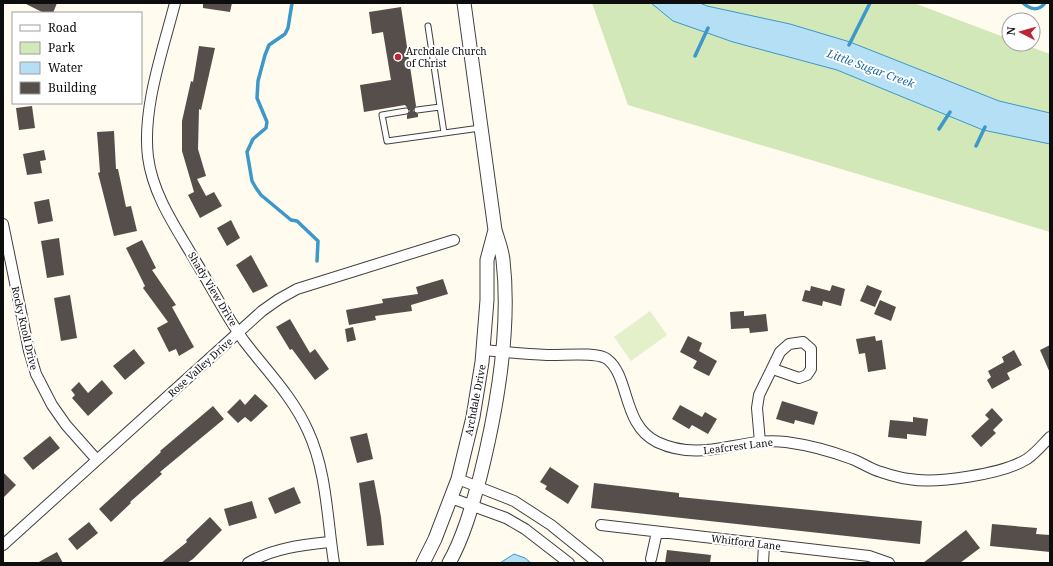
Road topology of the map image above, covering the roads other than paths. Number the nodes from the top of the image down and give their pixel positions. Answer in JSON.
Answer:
{"nodes":[{"id":1,"x":175,"y":3,"type":"edge"},
{"id":2,"x":464,"y":3,"type":"edge"},
{"id":3,"x":428,"y":26,"type":"dead end"},
{"id":4,"x":440,"y":107,"type":"junction"},
{"id":5,"x":417,"y":110,"type":"dead end"},
{"id":6,"x":406,"y":111,"type":"dead end"},
{"id":7,"x":481,"y":128,"type":"junction"},
{"id":8,"x":444,"y":133,"type":"junction"},
{"id":9,"x":3,"y":224,"type":"edge"},
{"id":10,"x":495,"y":230,"type":"junction"},
{"id":11,"x":454,"y":240,"type":"dead end"},
{"id":12,"x":239,"y":332,"type":"junction"},
{"id":13,"x":483,"y":350,"type":"junction"},
{"id":14,"x":502,"y":352,"type":"junction"},
{"id":15,"x":773,"y":369,"type":"dead end"},
{"id":16,"x":1050,"y":437,"type":"edge"},
{"id":17,"x":760,"y":442,"type":"junction"},
{"id":18,"x":97,"y":460,"type":"junction"},
{"id":19,"x":458,"y":479,"type":"junction"},
{"id":20,"x":477,"y":486,"type":"junction"},
{"id":21,"x":452,"y":498,"type":"junction"},
{"id":22,"x":472,"y":505,"type":"junction"},
{"id":23,"x":601,"y":525,"type":"dead end"},
{"id":24,"x":551,"y":526,"type":"junction"},
{"id":25,"x":657,"y":532,"type":"junction"},
{"id":26,"x":540,"y":540,"type":"junction"},
{"id":27,"x":330,"y":542,"type":"junction"},
{"id":28,"x":3,"y":545,"type":"edge"},
{"id":29,"x":764,"y":545,"type":"junction"},
{"id":30,"x":648,"y":562,"type":"edge"},
{"id":31,"x":248,"y":563,"type":"edge"},
{"id":32,"x":334,"y":563,"type":"edge"},
{"id":33,"x":423,"y":563,"type":"edge"},
{"id":34,"x":449,"y":563,"type":"edge"},
{"id":35,"x":569,"y":563,"type":"edge"},
{"id":36,"x":598,"y":563,"type":"edge"},
{"id":37,"x":763,"y":563,"type":"edge"},
{"id":38,"x":889,"y":563,"type":"edge"}],
"edges":[{"from":1,"to":12,"type":"street","name":"Shady View Drive"},
{"from":2,"to":7,"type":"street","name":"Archdale Drive"},
{"from":3,"to":4,"type":"lane"},
{"from":4,"to":5,"type":"lane"},
{"from":4,"to":8,"type":"lane"},
{"from":6,"to":8,"type":"lane"},
{"from":7,"to":8,"type":"lane"},
{"from":7,"to":10,"type":"street","name":"Archdale Drive"},
{"from":9,"to":18,"type":"street","name":"Rocky Knoll Drive"},
{"from":10,"to":13,"type":"street","name":"Archdale Drive"},
{"from":10,"to":14,"type":"street","name":"Archdale Drive"},
{"from":11,"to":12,"type":"street","name":"Rose Valley Drive"},
{"from":12,"to":18,"type":"street","name":"Rose Valley Drive"},
{"from":12,"to":27,"type":"street","name":"Shady View Drive"},
{"from":13,"to":14,"type":"street","name":"Leafcrest Lane"},
{"from":13,"to":19,"type":"street","name":"Archdale Drive"},
{"from":14,"to":17,"type":"street","name":"Leafcrest Lane"},
{"from":14,"to":20,"type":"street","name":"Archdale Drive"},
{"from":15,"to":17,"type":"street"},
{"from":16,"to":17,"type":"street","name":"Leafcrest Lane"},
{"from":18,"to":28,"type":"street","name":"Rose Valley Drive"},
{"from":19,"to":20,"type":"street"},
{"from":19,"to":21,"type":"street","name":"Archdale Drive"},
{"from":20,"to":22,"type":"street","name":"Archdale Drive"},
{"from":20,"to":24,"type":"street"},
{"from":21,"to":22,"type":"street"},
{"from":21,"to":33,"type":"street","name":"Archdale Drive"},
{"from":22,"to":26,"type":"street"},
{"from":22,"to":34,"type":"street","name":"Archdale Drive"},
{"from":23,"to":25,"type":"street","name":"Whitford Lane"},
{"from":24,"to":26,"type":"street"},
{"from":24,"to":36,"type":"street"},
{"from":25,"to":29,"type":"street","name":"Whitford Lane"},
{"from":25,"to":30,"type":"street"},
{"from":26,"to":35,"type":"street"},
{"from":27,"to":31,"type":"street"},
{"from":27,"to":32,"type":"street","name":"Shady View Drive"},
{"from":29,"to":37,"type":"street"},
{"from":29,"to":38,"type":"street","name":"Whitford Lane"}]}
